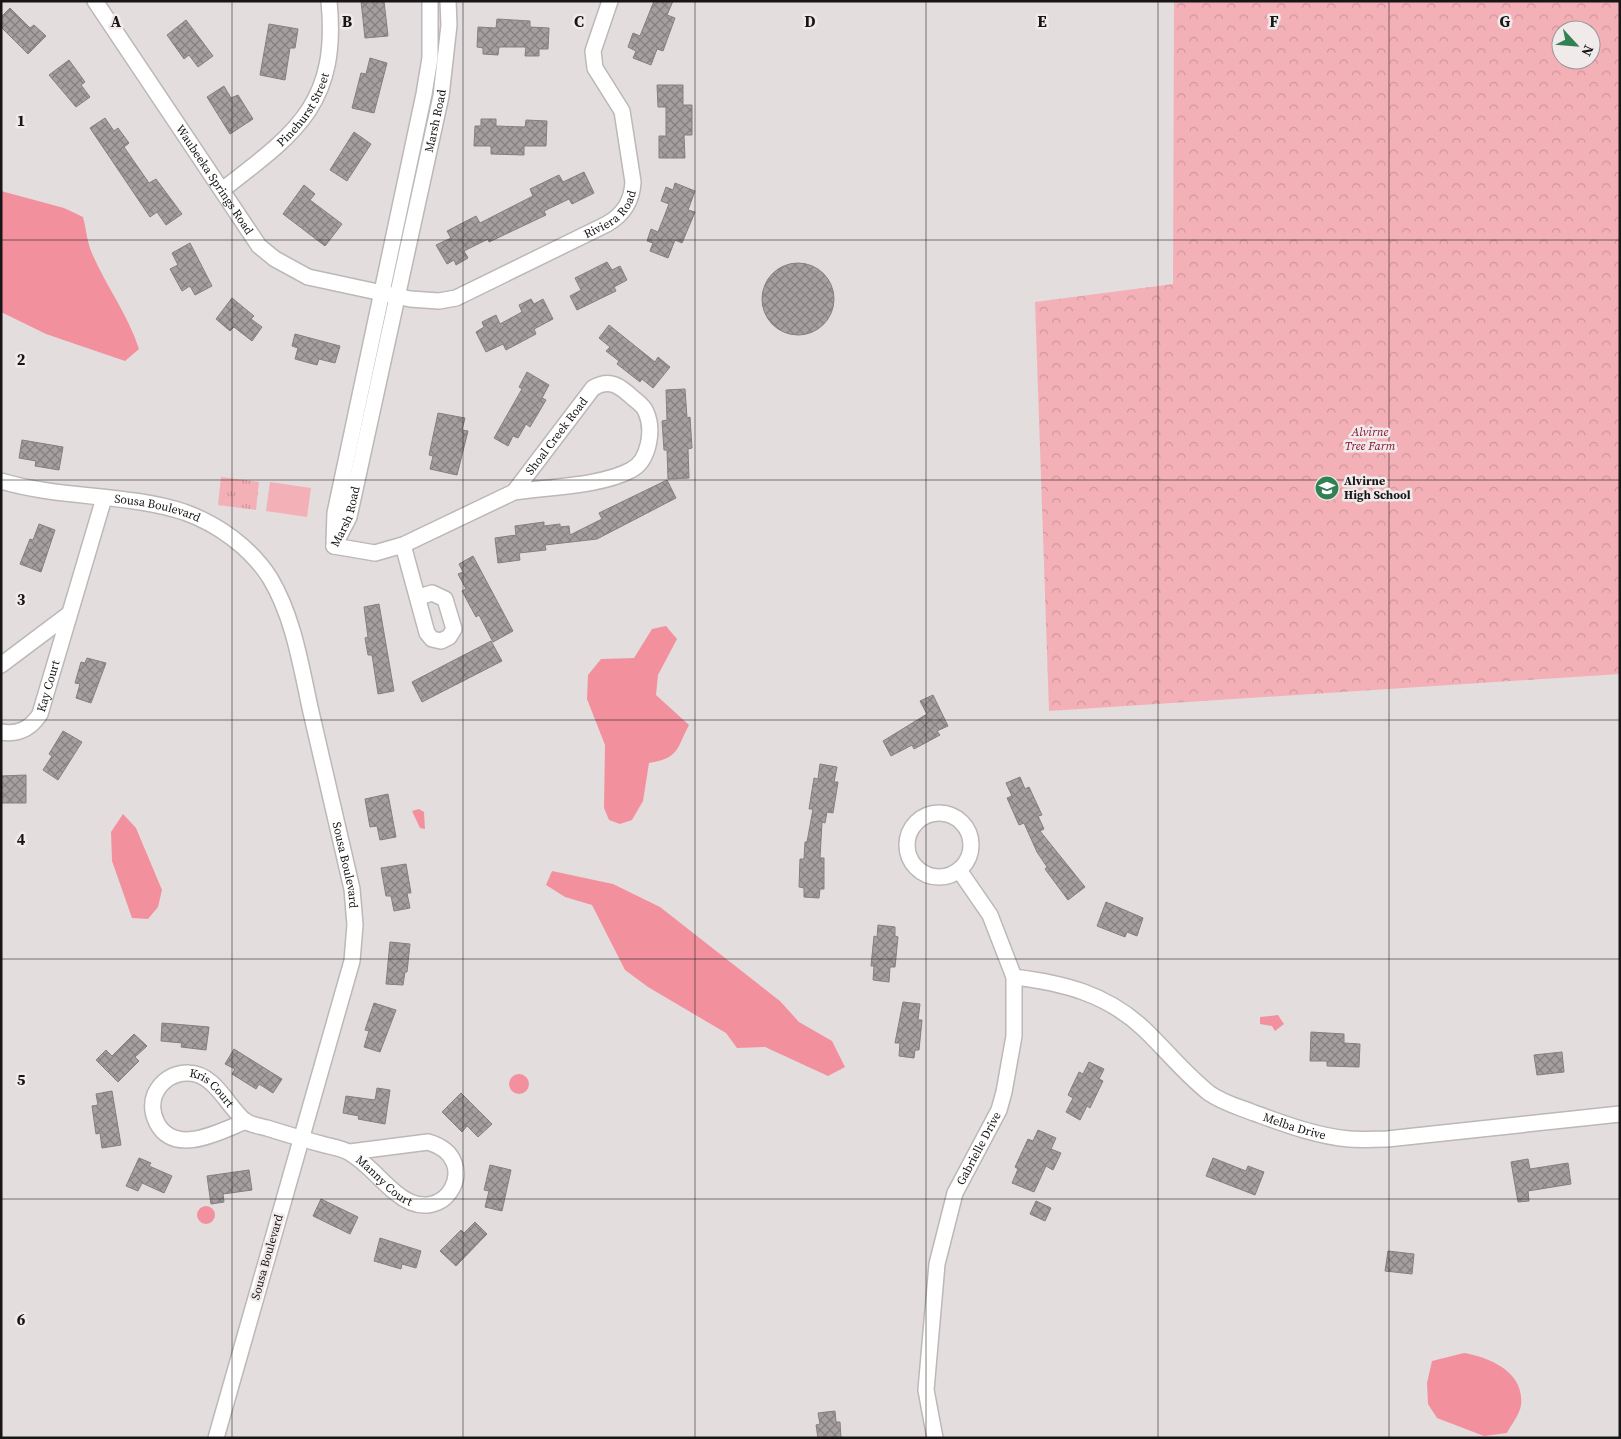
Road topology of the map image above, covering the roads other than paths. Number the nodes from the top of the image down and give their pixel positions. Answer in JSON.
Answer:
{"nodes":[{"id":1,"x":95,"y":1,"type":"edge"},
{"id":2,"x":329,"y":1,"type":"edge"},
{"id":3,"x":430,"y":1,"type":"edge"},
{"id":4,"x":448,"y":1,"type":"edge"},
{"id":5,"x":610,"y":1,"type":"edge"},
{"id":6,"x":222,"y":190,"type":"junction"},
{"id":7,"x":382,"y":293,"type":"junction"},
{"id":8,"x":397,"y":297,"type":"junction"},
{"id":9,"x":1,"y":482,"type":"edge"},
{"id":10,"x":514,"y":492,"type":"junction"},
{"id":11,"x":104,"y":498,"type":"junction"},
{"id":12,"x":403,"y":545,"type":"junction"},
{"id":13,"x":334,"y":546,"type":"junction"},
{"id":14,"x":419,"y":597,"type":"dead end"},
{"id":15,"x":69,"y":614,"type":"junction"},
{"id":16,"x":1,"y":665,"type":"edge"},
{"id":17,"x":1,"y":732,"type":"edge"},
{"id":18,"x":960,"y":870,"type":"junction"},
{"id":19,"x":1014,"y":978,"type":"junction"},
{"id":20,"x":1620,"y":1114,"type":"edge"},
{"id":21,"x":246,"y":1122,"type":"junction"},
{"id":22,"x":301,"y":1138,"type":"junction"},
{"id":23,"x":350,"y":1152,"type":"junction"},
{"id":24,"x":216,"y":1438,"type":"edge"},
{"id":25,"x":934,"y":1438,"type":"edge"}],
"edges":[{"from":1,"to":6,"type":"street","name":"Waubeeka Springs Road"},
{"from":2,"to":6,"type":"street","name":"Pinehurst Street"},
{"from":3,"to":7,"type":"street","name":"Marsh Road"},
{"from":4,"to":8,"type":"street","name":"Marsh Road"},
{"from":5,"to":8,"type":"street","name":"Riviera Road"},
{"from":6,"to":7,"type":"street","name":"Waubeeka Springs Road"},
{"from":7,"to":8,"type":"street","name":"Riviera Road"},
{"from":7,"to":13,"type":"street","name":"Marsh Road"},
{"from":8,"to":13,"type":"street","name":"Marsh Road"},
{"from":9,"to":11,"type":"street","name":"Sousa Boulevard"},
{"from":10,"to":10,"type":"street","name":"Shoal Creek Road"},
{"from":10,"to":12,"type":"street","name":"Shoal Creek Road"},
{"from":11,"to":15,"type":"street","name":"Kay Court"},
{"from":11,"to":22,"type":"street","name":"Sousa Boulevard"},
{"from":12,"to":13,"type":"street","name":"Shoal Creek Road"},
{"from":12,"to":14,"type":"street"},
{"from":15,"to":16,"type":"street"},
{"from":15,"to":17,"type":"street","name":"Kay Court"},
{"from":18,"to":18,"type":"street"},
{"from":18,"to":19,"type":"street","name":"Gabrielle Drive"},
{"from":19,"to":20,"type":"street","name":"Melba Drive"},
{"from":19,"to":25,"type":"street","name":"Gabrielle Drive"},
{"from":21,"to":21,"type":"street","name":"Kris Court"},
{"from":21,"to":22,"type":"street"},
{"from":22,"to":23,"type":"street","name":"Manny Court"},
{"from":22,"to":24,"type":"street","name":"Sousa Boulevard"},
{"from":23,"to":23,"type":"street","name":"Manny Court"}]}
